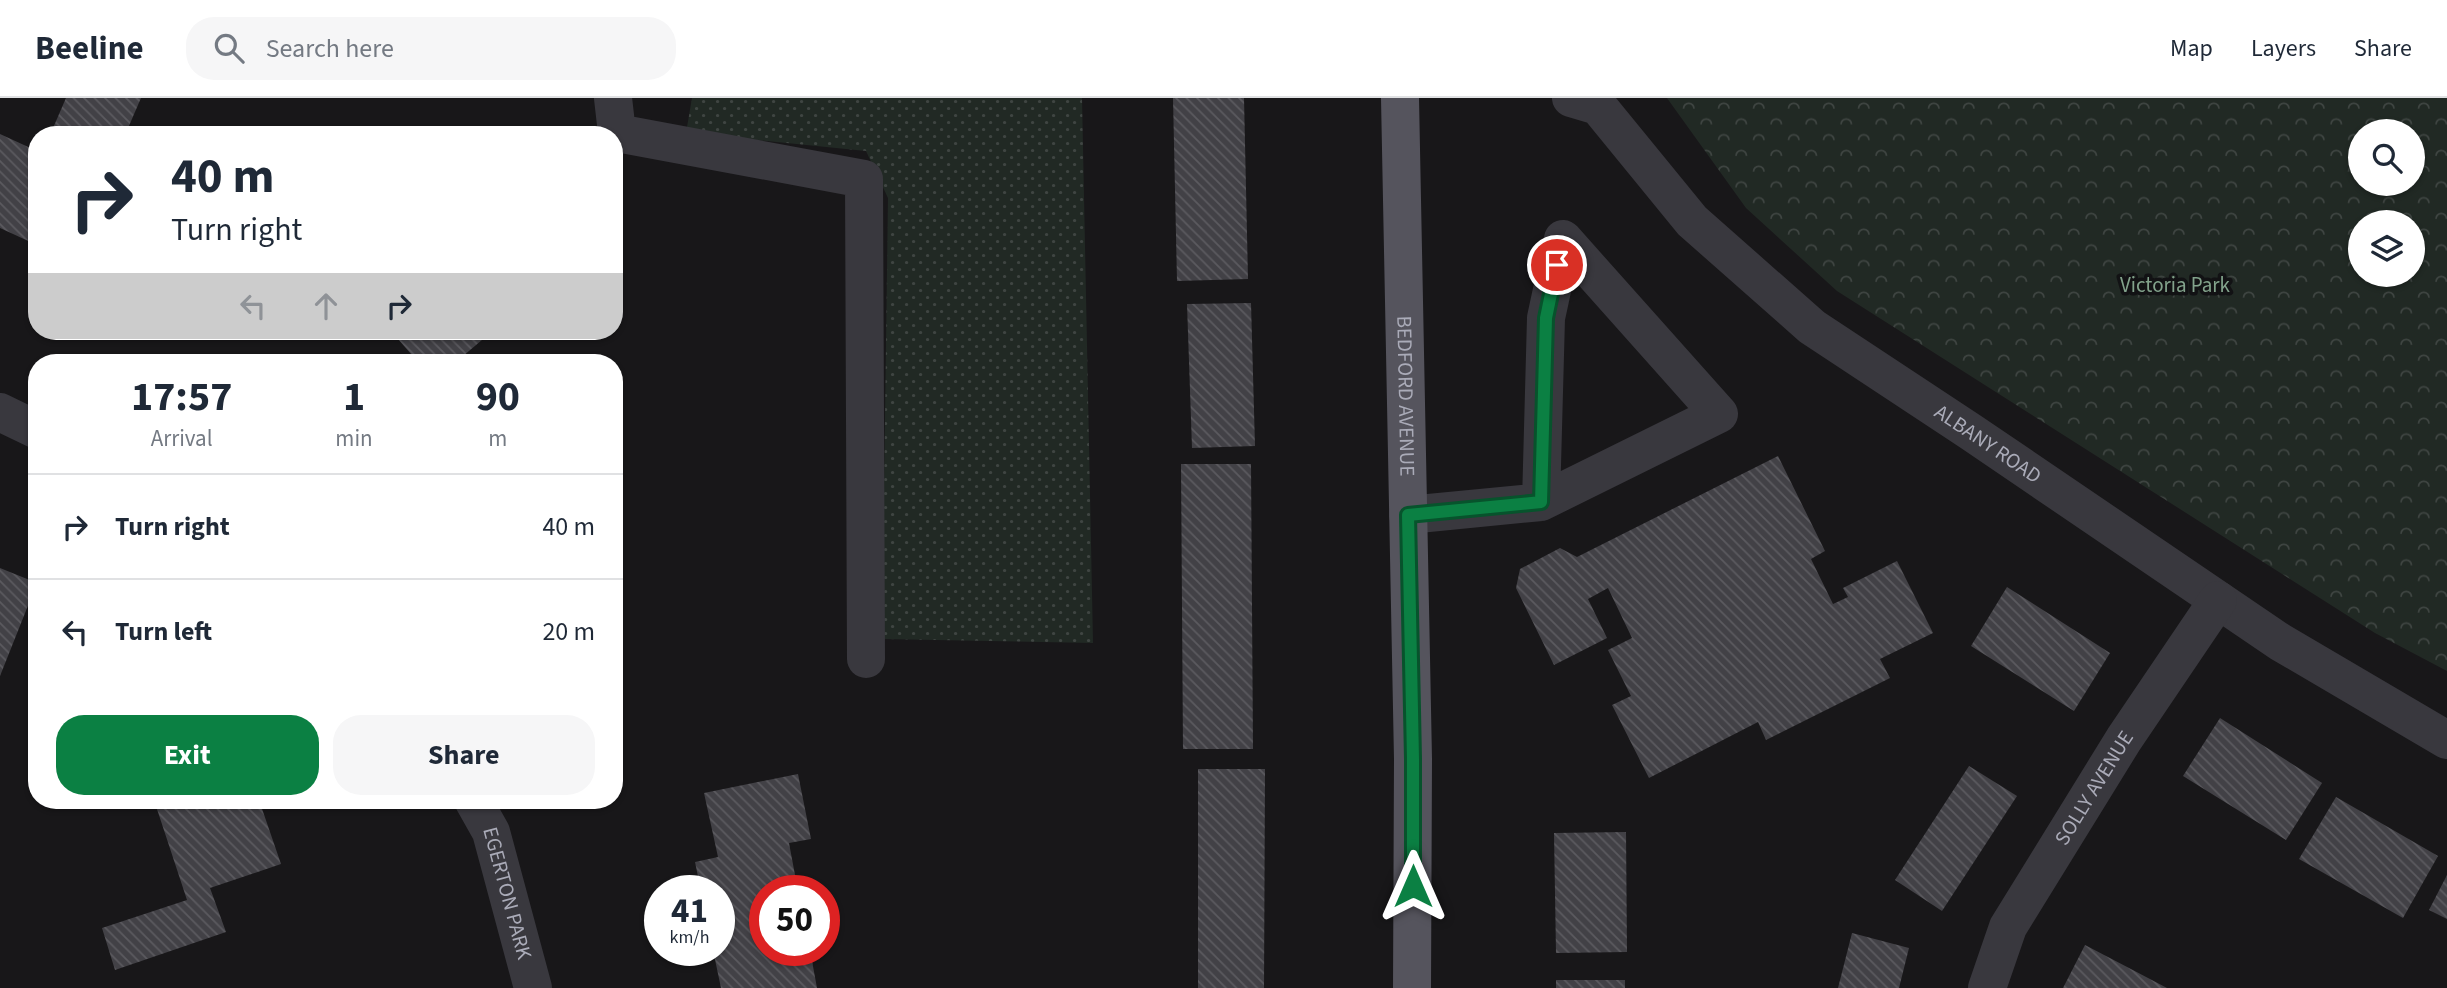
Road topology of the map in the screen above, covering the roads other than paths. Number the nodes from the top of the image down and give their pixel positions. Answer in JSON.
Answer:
{"nodes":[{"id":1,"x":613,"y":98,"type":"edge"},
{"id":2,"x":1400,"y":98,"type":"edge"},
{"id":3,"x":1571,"y":98,"type":"edge"},
{"id":4,"x":616,"y":126,"type":"edge"},
{"id":5,"x":623,"y":134,"type":"edge"},
{"id":6,"x":0,"y":412,"type":"edge"},
{"id":7,"x":28,"y":426,"type":"edge"},
{"id":8,"x":1541,"y":502,"type":"junction"},
{"id":9,"x":1408,"y":515,"type":"junction"},
{"id":10,"x":2218,"y":600,"type":"junction"},
{"id":11,"x":866,"y":659,"type":"dead end"},
{"id":12,"x":2447,"y":740,"type":"edge"},
{"id":13,"x":478,"y":809,"type":"edge"},
{"id":14,"x":533,"y":988,"type":"edge"},
{"id":15,"x":1412,"y":988,"type":"edge"},
{"id":16,"x":1987,"y":988,"type":"edge"}],
"edges":[{"from":1,"to":4,"type":"street"},
{"from":2,"to":9,"type":"main road","name":"BEDFORD AVENUE"},
{"from":3,"to":10,"type":"street","name":"ALBANY ROAD"},
{"from":5,"to":11,"type":"street"},
{"from":6,"to":7,"type":"street"},
{"from":8,"to":8,"type":"street"},
{"from":8,"to":9,"type":"street"},
{"from":9,"to":15,"type":"main road","name":"BEDFORD AVENUE"},
{"from":10,"to":12,"type":"street","name":"ALBANY ROAD"},
{"from":10,"to":16,"type":"street","name":"SOLLY AVENUE"},
{"from":13,"to":14,"type":"street","name":"EGERTON PARK"}]}
